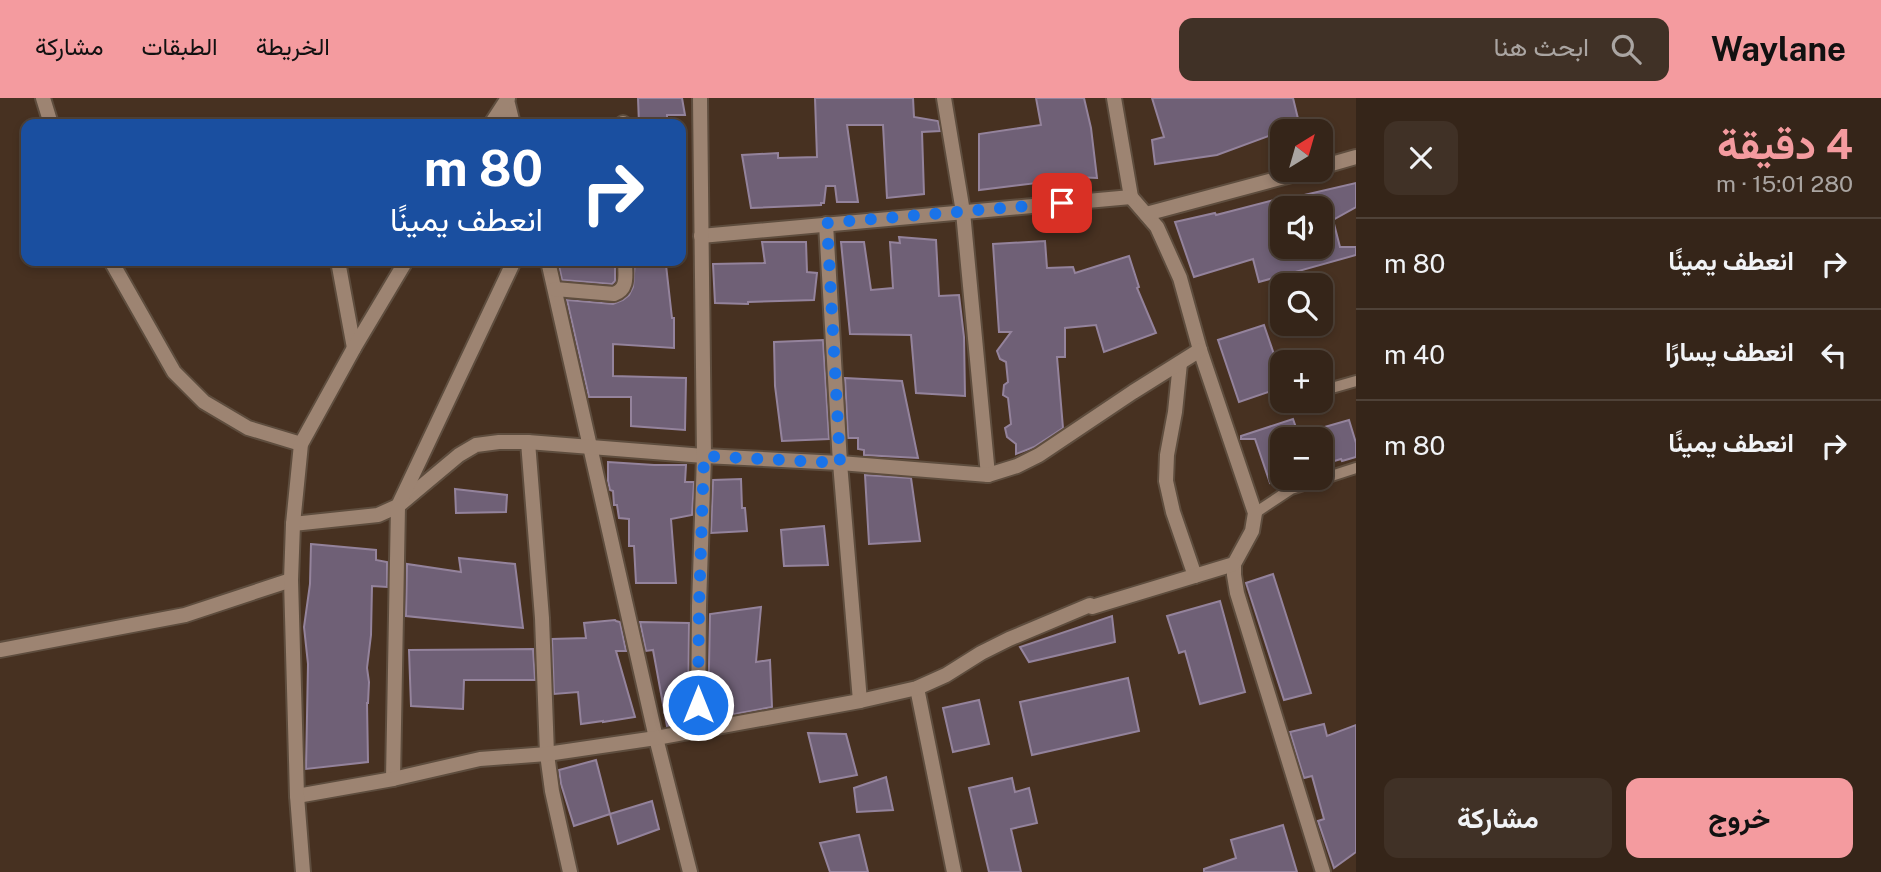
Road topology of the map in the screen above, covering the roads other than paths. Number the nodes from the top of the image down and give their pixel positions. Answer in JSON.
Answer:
{"nodes":[{"id":1,"x":43,"y":98,"type":"edge"},
{"id":2,"x":700,"y":98,"type":"edge"},
{"id":3,"x":944,"y":98,"type":"edge"},
{"id":4,"x":1114,"y":98,"type":"edge"},
{"id":5,"x":507,"y":99,"type":"edge"},
{"id":6,"x":49,"y":119,"type":"edge"},
{"id":7,"x":494,"y":119,"type":"edge"},
{"id":8,"x":512,"y":119,"type":"edge"},
{"id":9,"x":1356,"y":158,"type":"edge"},
{"id":10,"x":1334,"y":164,"type":"edge"},
{"id":11,"x":1270,"y":181,"type":"edge"},
{"id":12,"x":1130,"y":197,"type":"junction"},
{"id":13,"x":963,"y":212,"type":"junction"},
{"id":14,"x":1146,"y":214,"type":"junction"},
{"id":15,"x":827,"y":223,"type":"junction"},
{"id":16,"x":701,"y":236,"type":"junction"},
{"id":17,"x":114,"y":266,"type":"edge"},
{"id":18,"x":339,"y":266,"type":"edge"},
{"id":19,"x":403,"y":266,"type":"edge"},
{"id":20,"x":512,"y":266,"type":"edge"},
{"id":21,"x":549,"y":266,"type":"edge"},
{"id":22,"x":625,"y":266,"type":"edge"},
{"id":23,"x":555,"y":289,"type":"junction"},
{"id":24,"x":354,"y":348,"type":"junction"},
{"id":25,"x":1200,"y":350,"type":"junction"},
{"id":26,"x":1180,"y":363,"type":"junction"},
{"id":27,"x":1356,"y":381,"type":"edge"},
{"id":28,"x":1333,"y":388,"type":"edge"},
{"id":29,"x":528,"y":442,"type":"junction"},
{"id":30,"x":301,"y":444,"type":"junction"},
{"id":31,"x":590,"y":447,"type":"junction"},
{"id":32,"x":704,"y":456,"type":"junction"},
{"id":33,"x":840,"y":463,"type":"junction"},
{"id":34,"x":1356,"y":468,"type":"edge"},
{"id":35,"x":988,"y":475,"type":"junction"},
{"id":36,"x":398,"y":506,"type":"junction"},
{"id":37,"x":1255,"y":513,"type":"junction"},
{"id":38,"x":293,"y":524,"type":"junction"},
{"id":39,"x":1234,"y":564,"type":"junction"},
{"id":40,"x":1195,"y":576,"type":"junction"},
{"id":41,"x":291,"y":580,"type":"junction"},
{"id":42,"x":0,"y":650,"type":"edge"},
{"id":43,"x":917,"y":688,"type":"junction"},
{"id":44,"x":860,"y":701,"type":"junction"},
{"id":45,"x":698,"y":730,"type":"junction"},
{"id":46,"x":656,"y":738,"type":"junction"},
{"id":47,"x":547,"y":754,"type":"junction"},
{"id":48,"x":393,"y":779,"type":"junction"},
{"id":49,"x":297,"y":796,"type":"junction"},
{"id":50,"x":303,"y":872,"type":"edge"},
{"id":51,"x":570,"y":872,"type":"edge"},
{"id":52,"x":690,"y":872,"type":"edge"},
{"id":53,"x":954,"y":872,"type":"edge"},
{"id":54,"x":1323,"y":872,"type":"edge"}],
"edges":[{"from":1,"to":6,"type":"street"},
{"from":2,"to":16,"type":"street"},
{"from":3,"to":13,"type":"street"},
{"from":4,"to":12,"type":"street"},
{"from":5,"to":7,"type":"street"},
{"from":5,"to":8,"type":"street"},
{"from":9,"to":10,"type":"street"},
{"from":11,"to":14,"type":"street"},
{"from":12,"to":13,"type":"street"},
{"from":12,"to":14,"type":"street"},
{"from":13,"to":15,"type":"street"},
{"from":13,"to":35,"type":"street"},
{"from":14,"to":25,"type":"street"},
{"from":15,"to":16,"type":"street"},
{"from":15,"to":33,"type":"street"},
{"from":16,"to":32,"type":"street"},
{"from":17,"to":30,"type":"street"},
{"from":18,"to":24,"type":"street"},
{"from":19,"to":24,"type":"street"},
{"from":20,"to":36,"type":"street"},
{"from":21,"to":23,"type":"street"},
{"from":22,"to":23,"type":"street"},
{"from":23,"to":31,"type":"street"},
{"from":24,"to":30,"type":"street"},
{"from":25,"to":26,"type":"street"},
{"from":25,"to":37,"type":"street"},
{"from":26,"to":35,"type":"street"},
{"from":26,"to":40,"type":"street"},
{"from":27,"to":28,"type":"lane"},
{"from":29,"to":31,"type":"street"},
{"from":29,"to":36,"type":"street"},
{"from":29,"to":47,"type":"street"},
{"from":30,"to":38,"type":"street"},
{"from":31,"to":32,"type":"street"},
{"from":31,"to":46,"type":"street"},
{"from":32,"to":33,"type":"street"},
{"from":32,"to":45,"type":"street"},
{"from":33,"to":35,"type":"street"},
{"from":33,"to":44,"type":"street"},
{"from":34,"to":37,"type":"lane"},
{"from":36,"to":38,"type":"street"},
{"from":36,"to":48,"type":"street"},
{"from":37,"to":39,"type":"street"},
{"from":38,"to":41,"type":"street"},
{"from":39,"to":40,"type":"street"},
{"from":39,"to":54,"type":"street"},
{"from":40,"to":43,"type":"street"},
{"from":41,"to":42,"type":"street"},
{"from":41,"to":49,"type":"street"},
{"from":43,"to":44,"type":"street"},
{"from":43,"to":53,"type":"street"},
{"from":44,"to":45,"type":"street"},
{"from":45,"to":46,"type":"street"},
{"from":46,"to":47,"type":"street"},
{"from":46,"to":52,"type":"street"},
{"from":47,"to":48,"type":"street"},
{"from":47,"to":51,"type":"street"},
{"from":48,"to":49,"type":"street"},
{"from":49,"to":50,"type":"street"}]}
